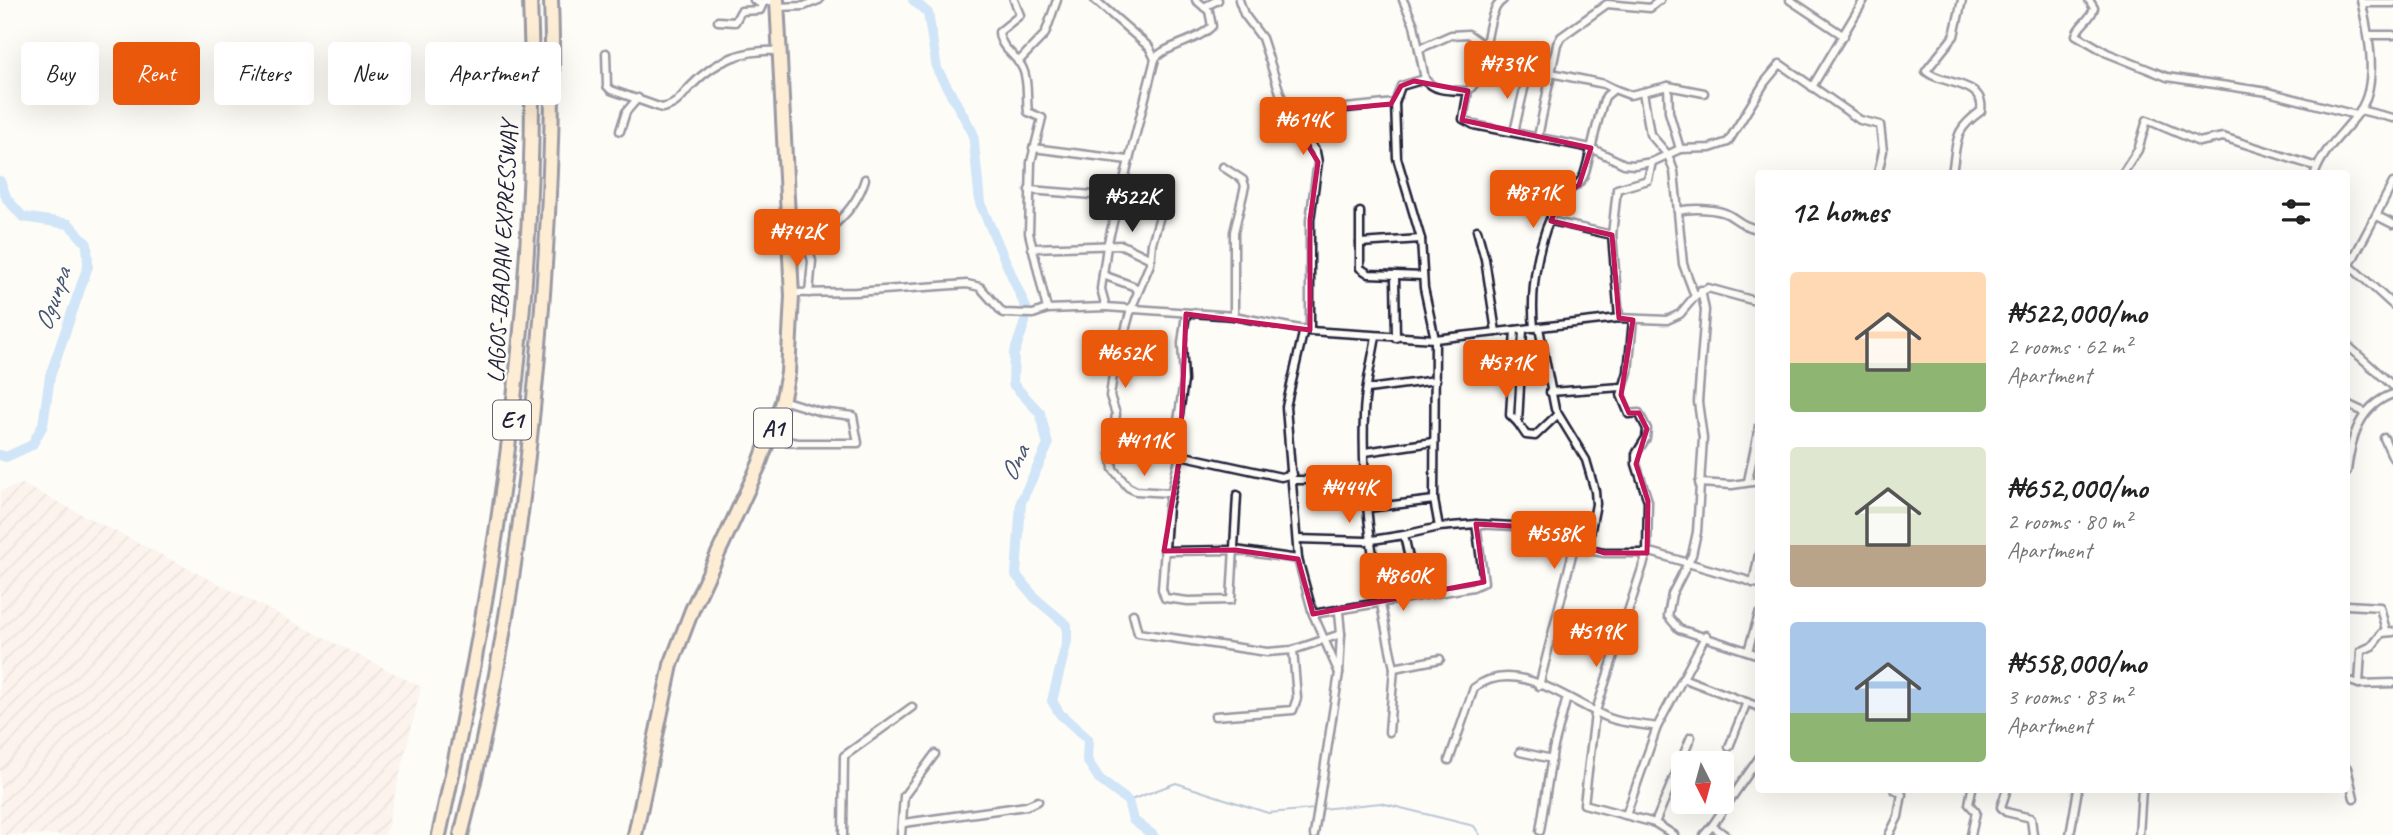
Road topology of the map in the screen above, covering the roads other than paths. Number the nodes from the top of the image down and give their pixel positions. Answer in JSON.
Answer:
{"nodes":[{"id":1,"x":530,"y":0,"type":"edge"},
{"id":2,"x":551,"y":0,"type":"edge"},
{"id":3,"x":754,"y":0,"type":"edge"},
{"id":4,"x":819,"y":0,"type":"edge"},
{"id":5,"x":1014,"y":0,"type":"edge"},
{"id":6,"x":1056,"y":0,"type":"edge"},
{"id":7,"x":1095,"y":0,"type":"edge"},
{"id":8,"x":1196,"y":0,"type":"edge"},
{"id":9,"x":1218,"y":0,"type":"edge"},
{"id":10,"x":1239,"y":0,"type":"edge"},
{"id":11,"x":1403,"y":0,"type":"edge"},
{"id":12,"x":1503,"y":0,"type":"edge"},
{"id":13,"x":1660,"y":0,"type":"edge"},
{"id":14,"x":1790,"y":0,"type":"edge"},
{"id":15,"x":1864,"y":0,"type":"edge"},
{"id":16,"x":1962,"y":0,"type":"edge"},
{"id":17,"x":2089,"y":0,"type":"edge"},
{"id":18,"x":2362,"y":1,"type":"edge"},
{"id":19,"x":777,"y":2,"type":"edge"},
{"id":20,"x":763,"y":3,"type":"junction"},
{"id":21,"x":2393,"y":3,"type":"edge"},
{"id":22,"x":1205,"y":6,"type":"junction"},
{"id":23,"x":718,"y":21,"type":"dead end"},
{"id":24,"x":2369,"y":35,"type":"junction"},
{"id":25,"x":2393,"y":35,"type":"edge"},
{"id":26,"x":1844,"y":36,"type":"junction"},
{"id":27,"x":1486,"y":47,"type":"junction"},
{"id":28,"x":1419,"y":49,"type":"junction"},
{"id":29,"x":780,"y":51,"type":"junction"},
{"id":30,"x":606,"y":53,"type":"dead end"},
{"id":31,"x":1155,"y":59,"type":"junction"},
{"id":32,"x":1018,"y":62,"type":"junction"},
{"id":33,"x":1482,"y":65,"type":"junction"},
{"id":34,"x":1527,"y":76,"type":"junction"},
{"id":35,"x":1550,"y":77,"type":"junction"},
{"id":36,"x":1425,"y":79,"type":"junction"},
{"id":37,"x":1668,"y":86,"type":"junction"},
{"id":38,"x":1812,"y":87,"type":"junction"},
{"id":39,"x":1614,"y":89,"type":"junction"},
{"id":40,"x":1468,"y":91,"type":"junction"},
{"id":41,"x":1643,"y":92,"type":"junction"},
{"id":42,"x":1704,"y":93,"type":"dead end"},
{"id":43,"x":638,"y":98,"type":"junction"},
{"id":44,"x":1395,"y":103,"type":"junction"},
{"id":45,"x":2358,"y":113,"type":"junction"},
{"id":46,"x":2393,"y":118,"type":"edge"},
{"id":47,"x":620,"y":131,"type":"dead end"},
{"id":48,"x":1299,"y":131,"type":"junction"},
{"id":49,"x":1514,"y":132,"type":"junction"},
{"id":50,"x":1538,"y":137,"type":"junction"},
{"id":51,"x":1033,"y":148,"type":"junction"},
{"id":52,"x":1591,"y":148,"type":"junction"},
{"id":53,"x":1679,"y":149,"type":"junction"},
{"id":54,"x":1668,"y":155,"type":"junction"},
{"id":55,"x":1128,"y":160,"type":"junction"},
{"id":56,"x":1652,"y":162,"type":"junction"},
{"id":57,"x":1223,"y":167,"type":"dead end"},
{"id":58,"x":1879,"y":170,"type":"edge"},
{"id":59,"x":1952,"y":170,"type":"edge"},
{"id":60,"x":2125,"y":170,"type":"edge"},
{"id":61,"x":2316,"y":170,"type":"edge"},
{"id":62,"x":865,"y":179,"type":"dead end"},
{"id":63,"x":1126,"y":180,"type":"junction"},
{"id":64,"x":2393,"y":183,"type":"edge"},
{"id":65,"x":1029,"y":190,"type":"junction"},
{"id":66,"x":1119,"y":197,"type":"junction"},
{"id":67,"x":1678,"y":211,"type":"junction"},
{"id":68,"x":1360,"y":212,"type":"dead end"},
{"id":69,"x":2377,"y":216,"type":"junction"},
{"id":70,"x":1551,"y":221,"type":"junction"},
{"id":71,"x":2393,"y":224,"type":"edge"},
{"id":72,"x":1755,"y":228,"type":"edge"},
{"id":73,"x":1477,"y":230,"type":"dead end"},
{"id":74,"x":1612,"y":235,"type":"junction"},
{"id":75,"x":1420,"y":239,"type":"junction"},
{"id":76,"x":1360,"y":243,"type":"junction"},
{"id":77,"x":807,"y":244,"type":"junction"},
{"id":78,"x":1107,"y":246,"type":"junction"},
{"id":79,"x":1032,"y":248,"type":"junction"},
{"id":80,"x":790,"y":249,"type":"junction"},
{"id":81,"x":1151,"y":258,"type":"junction"},
{"id":82,"x":2350,"y":263,"type":"edge"},
{"id":83,"x":2350,"y":268,"type":"edge"},
{"id":84,"x":1103,"y":275,"type":"junction"},
{"id":85,"x":1395,"y":276,"type":"junction"},
{"id":86,"x":1423,"y":276,"type":"junction"},
{"id":87,"x":1138,"y":291,"type":"junction"},
{"id":88,"x":792,"y":293,"type":"junction"},
{"id":89,"x":809,"y":293,"type":"junction"},
{"id":90,"x":1698,"y":293,"type":"junction"},
{"id":91,"x":1755,"y":301,"type":"edge"},
{"id":92,"x":2393,"y":305,"type":"edge"},
{"id":93,"x":1106,"y":307,"type":"junction"},
{"id":94,"x":1047,"y":309,"type":"junction"},
{"id":95,"x":1131,"y":309,"type":"junction"},
{"id":96,"x":1186,"y":314,"type":"junction"},
{"id":97,"x":1234,"y":316,"type":"junction"},
{"id":98,"x":1619,"y":318,"type":"junction"},
{"id":99,"x":1633,"y":320,"type":"junction"},
{"id":100,"x":1537,"y":328,"type":"junction"},
{"id":101,"x":1307,"y":330,"type":"junction"},
{"id":102,"x":1519,"y":330,"type":"junction"},
{"id":103,"x":1496,"y":332,"type":"junction"},
{"id":104,"x":1376,"y":336,"type":"junction"},
{"id":105,"x":1396,"y":338,"type":"junction"},
{"id":106,"x":1435,"y":339,"type":"junction"},
{"id":107,"x":2350,"y":348,"type":"edge"},
{"id":108,"x":1436,"y":380,"type":"junction"},
{"id":109,"x":2393,"y":385,"type":"edge"},
{"id":110,"x":1622,"y":387,"type":"junction"},
{"id":111,"x":1368,"y":388,"type":"junction"},
{"id":112,"x":1550,"y":392,"type":"junction"},
{"id":113,"x":2393,"y":394,"type":"edge"},
{"id":114,"x":782,"y":400,"type":"junction"},
{"id":115,"x":2350,"y":405,"type":"edge"},
{"id":116,"x":2364,"y":412,"type":"junction"},
{"id":117,"x":1557,"y":415,"type":"junction"},
{"id":118,"x":769,"y":438,"type":"junction"},
{"id":119,"x":2384,"y":438,"type":"dead end"},
{"id":120,"x":1433,"y":442,"type":"junction"},
{"id":121,"x":1755,"y":447,"type":"edge"},
{"id":122,"x":1364,"y":452,"type":"junction"},
{"id":123,"x":1180,"y":455,"type":"junction"},
{"id":124,"x":2393,"y":458,"type":"edge"},
{"id":125,"x":2350,"y":461,"type":"edge"},
{"id":126,"x":1293,"y":477,"type":"junction"},
{"id":127,"x":1366,"y":481,"type":"junction"},
{"id":128,"x":1748,"y":481,"type":"junction"},
{"id":129,"x":1755,"y":481,"type":"edge"},
{"id":130,"x":1699,"y":483,"type":"junction"},
{"id":131,"x":1170,"y":493,"type":"junction"},
{"id":132,"x":1237,"y":495,"type":"dead end"},
{"id":133,"x":1434,"y":500,"type":"junction"},
{"id":134,"x":1368,"y":508,"type":"junction"},
{"id":135,"x":1476,"y":524,"type":"junction"},
{"id":136,"x":1439,"y":527,"type":"junction"},
{"id":137,"x":1404,"y":535,"type":"junction"},
{"id":138,"x":1297,"y":539,"type":"junction"},
{"id":139,"x":1371,"y":540,"type":"junction"},
{"id":140,"x":1574,"y":547,"type":"junction"},
{"id":141,"x":1235,"y":550,"type":"junction"},
{"id":142,"x":1587,"y":550,"type":"junction"},
{"id":143,"x":1164,"y":551,"type":"junction"},
{"id":144,"x":1647,"y":553,"type":"junction"},
{"id":145,"x":1298,"y":559,"type":"junction"},
{"id":146,"x":1687,"y":565,"type":"junction"},
{"id":147,"x":1755,"y":584,"type":"edge"},
{"id":148,"x":1417,"y":595,"type":"junction"},
{"id":149,"x":1382,"y":604,"type":"junction"},
{"id":150,"x":2350,"y":605,"type":"edge"},
{"id":151,"x":1339,"y":612,"type":"junction"},
{"id":152,"x":1133,"y":614,"type":"dead end"},
{"id":153,"x":1313,"y":614,"type":"junction"},
{"id":154,"x":1755,"y":627,"type":"edge"},
{"id":155,"x":2389,"y":631,"type":"edge"},
{"id":156,"x":1341,"y":634,"type":"junction"},
{"id":157,"x":1706,"y":635,"type":"junction"},
{"id":158,"x":1323,"y":641,"type":"junction"},
{"id":159,"x":1293,"y":650,"type":"junction"},
{"id":160,"x":1748,"y":651,"type":"junction"},
{"id":161,"x":1755,"y":654,"type":"edge"},
{"id":162,"x":1440,"y":659,"type":"dead end"},
{"id":163,"x":1394,"y":668,"type":"junction"},
{"id":164,"x":1339,"y":673,"type":"junction"},
{"id":165,"x":1685,"y":679,"type":"junction"},
{"id":166,"x":2350,"y":681,"type":"edge"},
{"id":167,"x":2393,"y":683,"type":"edge"},
{"id":168,"x":2359,"y":684,"type":"junction"},
{"id":169,"x":1539,"y":686,"type":"junction"},
{"id":170,"x":1567,"y":697,"type":"junction"},
{"id":171,"x":1746,"y":702,"type":"junction"},
{"id":172,"x":1755,"y":705,"type":"edge"},
{"id":173,"x":912,"y":707,"type":"dead end"},
{"id":174,"x":1596,"y":711,"type":"junction"},
{"id":175,"x":1215,"y":716,"type":"dead end"},
{"id":176,"x":1657,"y":727,"type":"junction"},
{"id":177,"x":1388,"y":732,"type":"dead end"},
{"id":178,"x":1691,"y":737,"type":"dead end"},
{"id":179,"x":1729,"y":747,"type":"dead end"},
{"id":180,"x":1520,"y":752,"type":"dead end"},
{"id":181,"x":935,"y":754,"type":"dead end"},
{"id":182,"x":1552,"y":759,"type":"junction"},
{"id":183,"x":1449,"y":760,"type":"dead end"},
{"id":184,"x":1755,"y":764,"type":"edge"},
{"id":185,"x":2350,"y":781,"type":"edge"},
{"id":186,"x":1900,"y":793,"type":"edge"},
{"id":187,"x":1971,"y":793,"type":"edge"},
{"id":188,"x":2006,"y":793,"type":"edge"},
{"id":189,"x":2077,"y":793,"type":"edge"},
{"id":190,"x":2141,"y":793,"type":"edge"},
{"id":191,"x":2354,"y":798,"type":"dead end"},
{"id":192,"x":1038,"y":801,"type":"dead end"},
{"id":193,"x":1626,"y":815,"type":"junction"},
{"id":194,"x":904,"y":823,"type":"junction"},
{"id":195,"x":1655,"y":823,"type":"junction"},
{"id":196,"x":1712,"y":826,"type":"junction"},
{"id":197,"x":1540,"y":831,"type":"dead end"},
{"id":198,"x":439,"y":835,"type":"edge"},
{"id":199,"x":461,"y":835,"type":"edge"},
{"id":200,"x":635,"y":835,"type":"edge"},
{"id":201,"x":843,"y":835,"type":"edge"},
{"id":202,"x":901,"y":835,"type":"edge"},
{"id":203,"x":1314,"y":835,"type":"edge"},
{"id":204,"x":1674,"y":835,"type":"edge"},
{"id":205,"x":1704,"y":835,"type":"edge"},
{"id":206,"x":1725,"y":835,"type":"edge"},
{"id":207,"x":1889,"y":835,"type":"edge"},
{"id":208,"x":1971,"y":835,"type":"edge"},
{"id":209,"x":2033,"y":835,"type":"edge"},
{"id":210,"x":2070,"y":835,"type":"edge"},
{"id":211,"x":2138,"y":835,"type":"edge"}],
"edges":[{"from":1,"to":198,"type":"highway","name":"LAGOS-IBADAN EXPRESSWAY","number":"E1"},
{"from":2,"to":199,"type":"highway","name":"LAGOS-IBADAN EXPRESSWAY","number":"E1"},
{"from":3,"to":20,"type":"street"},
{"from":4,"to":19,"type":"street"},
{"from":5,"to":32,"type":"street"},
{"from":6,"to":32,"type":"street"},
{"from":7,"to":31,"type":"street"},
{"from":8,"to":22,"type":"street"},
{"from":9,"to":22,"type":"street"},
{"from":10,"to":48,"type":"street"},
{"from":11,"to":28,"type":"street"},
{"from":12,"to":27,"type":"street"},
{"from":13,"to":35,"type":"street"},
{"from":14,"to":26,"type":"street"},
{"from":15,"to":26,"type":"street"},
{"from":16,"to":59,"type":"street"},
{"from":17,"to":45,"type":"street"},
{"from":18,"to":21,"type":"street"},
{"from":18,"to":24,"type":"street"},
{"from":19,"to":20,"type":"street"},
{"from":19,"to":29,"type":"highway","number":"A1"},
{"from":20,"to":23,"type":"street"},
{"from":22,"to":31,"type":"street"},
{"from":24,"to":25,"type":"street"},
{"from":24,"to":45,"type":"street"},
{"from":26,"to":38,"type":"street"},
{"from":27,"to":28,"type":"street"},
{"from":27,"to":33,"type":"street"},
{"from":28,"to":36,"type":"street"},
{"from":29,"to":43,"type":"street"},
{"from":29,"to":80,"type":"highway","number":"A1"},
{"from":30,"to":43,"type":"street"},
{"from":31,"to":55,"type":"street"},
{"from":32,"to":51,"type":"street"},
{"from":33,"to":34,"type":"street"},
{"from":33,"to":40,"type":"street"},
{"from":34,"to":35,"type":"street"},
{"from":34,"to":49,"type":"street"},
{"from":35,"to":39,"type":"street"},
{"from":35,"to":50,"type":"street"},
{"from":36,"to":40,"type":"street"},
{"from":36,"to":44,"type":"street"},
{"from":37,"to":41,"type":"street"},
{"from":37,"to":42,"type":"street"},
{"from":37,"to":53,"type":"street"},
{"from":38,"to":53,"type":"street"},
{"from":38,"to":58,"type":"street"},
{"from":39,"to":41,"type":"street"},
{"from":39,"to":52,"type":"street"},
{"from":40,"to":49,"type":"street"},
{"from":41,"to":54,"type":"street"},
{"from":43,"to":47,"type":"street"},
{"from":44,"to":48,"type":"street"},
{"from":44,"to":75,"type":"street"},
{"from":45,"to":46,"type":"street"},
{"from":45,"to":61,"type":"street"},
{"from":48,"to":101,"type":"street"},
{"from":49,"to":50,"type":"street"},
{"from":50,"to":52,"type":"street"},
{"from":51,"to":55,"type":"street"},
{"from":51,"to":65,"type":"street"},
{"from":52,"to":56,"type":"street"},
{"from":52,"to":70,"type":"street"},
{"from":53,"to":54,"type":"street"},
{"from":54,"to":56,"type":"street"},
{"from":54,"to":67,"type":"street"},
{"from":55,"to":63,"type":"street"},
{"from":56,"to":74,"type":"street"},
{"from":57,"to":97,"type":"street"},
{"from":60,"to":61,"type":"street"},
{"from":62,"to":77,"type":"street"},
{"from":63,"to":66,"type":"street"},
{"from":63,"to":81,"type":"street"},
{"from":64,"to":69,"type":"street"},
{"from":65,"to":66,"type":"street"},
{"from":65,"to":79,"type":"street"},
{"from":66,"to":78,"type":"street"},
{"from":67,"to":72,"type":"street"},
{"from":67,"to":90,"type":"street"},
{"from":68,"to":76,"type":"street"},
{"from":69,"to":71,"type":"street"},
{"from":69,"to":82,"type":"street"},
{"from":70,"to":74,"type":"street"},
{"from":70,"to":100,"type":"street"},
{"from":73,"to":103,"type":"street"},
{"from":74,"to":98,"type":"street"},
{"from":75,"to":76,"type":"street"},
{"from":75,"to":86,"type":"street"},
{"from":76,"to":85,"type":"street"},
{"from":77,"to":80,"type":"street"},
{"from":77,"to":89,"type":"street"},
{"from":78,"to":79,"type":"street"},
{"from":78,"to":81,"type":"street"},
{"from":78,"to":84,"type":"street"},
{"from":79,"to":94,"type":"street"},
{"from":80,"to":88,"type":"highway","number":"A1"},
{"from":81,"to":87,"type":"street"},
{"from":83,"to":92,"type":"street"},
{"from":84,"to":87,"type":"street"},
{"from":84,"to":93,"type":"street"},
{"from":85,"to":86,"type":"street"},
{"from":85,"to":105,"type":"street"},
{"from":86,"to":106,"type":"street"},
{"from":87,"to":95,"type":"street"},
{"from":88,"to":89,"type":"street"},
{"from":88,"to":114,"type":"highway","number":"A1"},
{"from":89,"to":94,"type":"street"},
{"from":90,"to":91,"type":"street"},
{"from":90,"to":99,"type":"street"},
{"from":90,"to":130,"type":"street"},
{"from":93,"to":94,"type":"street"},
{"from":93,"to":95,"type":"street"},
{"from":95,"to":96,"type":"street"},
{"from":95,"to":131,"type":"street"},
{"from":96,"to":97,"type":"street"},
{"from":96,"to":123,"type":"street"},
{"from":97,"to":101,"type":"street"},
{"from":98,"to":99,"type":"street"},
{"from":98,"to":100,"type":"street"},
{"from":99,"to":110,"type":"street"},
{"from":100,"to":102,"type":"street"},
{"from":100,"to":112,"type":"street"},
{"from":101,"to":104,"type":"street"},
{"from":101,"to":126,"type":"street"},
{"from":102,"to":103,"type":"street"},
{"from":102,"to":117,"type":"street"},
{"from":103,"to":106,"type":"street"},
{"from":104,"to":105,"type":"street"},
{"from":104,"to":111,"type":"street"},
{"from":105,"to":106,"type":"street"},
{"from":106,"to":108,"type":"street"},
{"from":107,"to":109,"type":"street"},
{"from":108,"to":111,"type":"street"},
{"from":108,"to":120,"type":"street"},
{"from":110,"to":112,"type":"street"},
{"from":110,"to":144,"type":"street"},
{"from":111,"to":122,"type":"street"},
{"from":112,"to":117,"type":"street"},
{"from":113,"to":116,"type":"street"},
{"from":114,"to":118,"type":"highway","number":"A1"},
{"from":114,"to":118,"type":"street"},
{"from":115,"to":116,"type":"street"},
{"from":116,"to":125,"type":"street"},
{"from":117,"to":142,"type":"street"},
{"from":118,"to":200,"type":"highway","number":"A1"},
{"from":119,"to":124,"type":"street"},
{"from":120,"to":122,"type":"street"},
{"from":120,"to":133,"type":"street"},
{"from":121,"to":128,"type":"street"},
{"from":122,"to":127,"type":"street"},
{"from":123,"to":126,"type":"street"},
{"from":123,"to":131,"type":"street"},
{"from":126,"to":127,"type":"street"},
{"from":126,"to":138,"type":"street"},
{"from":127,"to":134,"type":"street"},
{"from":128,"to":129,"type":"street"},
{"from":128,"to":130,"type":"street"},
{"from":130,"to":146,"type":"street"},
{"from":131,"to":143,"type":"street"},
{"from":132,"to":141,"type":"street"},
{"from":133,"to":134,"type":"street"},
{"from":133,"to":136,"type":"street"},
{"from":134,"to":139,"type":"street"},
{"from":135,"to":136,"type":"street"},
{"from":135,"to":140,"type":"street"},
{"from":135,"to":148,"type":"street"},
{"from":136,"to":137,"type":"street"},
{"from":137,"to":139,"type":"street"},
{"from":137,"to":148,"type":"street"},
{"from":138,"to":139,"type":"street"},
{"from":138,"to":145,"type":"street"},
{"from":139,"to":149,"type":"street"},
{"from":140,"to":142,"type":"street"},
{"from":140,"to":169,"type":"street"},
{"from":141,"to":143,"type":"street"},
{"from":141,"to":143,"type":"street"},
{"from":141,"to":145,"type":"street"},
{"from":142,"to":144,"type":"street"},
{"from":144,"to":146,"type":"street"},
{"from":144,"to":174,"type":"street"},
{"from":145,"to":153,"type":"street"},
{"from":146,"to":147,"type":"street"},
{"from":146,"to":157,"type":"street"},
{"from":148,"to":149,"type":"street"},
{"from":149,"to":151,"type":"street"},
{"from":149,"to":163,"type":"street"},
{"from":150,"to":155,"type":"street"},
{"from":151,"to":153,"type":"street"},
{"from":151,"to":156,"type":"street"},
{"from":152,"to":159,"type":"street"},
{"from":153,"to":158,"type":"street"},
{"from":154,"to":160,"type":"street"},
{"from":155,"to":168,"type":"street"},
{"from":156,"to":158,"type":"street"},
{"from":156,"to":164,"type":"street"},
{"from":157,"to":160,"type":"street"},
{"from":157,"to":165,"type":"street"},
{"from":158,"to":159,"type":"street"},
{"from":158,"to":164,"type":"street"},
{"from":159,"to":175,"type":"street"},
{"from":160,"to":161,"type":"street"},
{"from":162,"to":163,"type":"street"},
{"from":163,"to":177,"type":"street"},
{"from":164,"to":203,"type":"street"},
{"from":165,"to":171,"type":"street"},
{"from":165,"to":176,"type":"street"},
{"from":166,"to":168,"type":"street"},
{"from":167,"to":168,"type":"street"},
{"from":169,"to":170,"type":"street"},
{"from":169,"to":183,"type":"street"},
{"from":170,"to":174,"type":"street"},
{"from":170,"to":182,"type":"street"},
{"from":171,"to":172,"type":"street"},
{"from":171,"to":179,"type":"street"},
{"from":173,"to":201,"type":"street"},
{"from":174,"to":176,"type":"street"},
{"from":174,"to":193,"type":"street"},
{"from":176,"to":193,"type":"street"},
{"from":178,"to":195,"type":"street"},
{"from":180,"to":182,"type":"street"},
{"from":181,"to":194,"type":"street"},
{"from":182,"to":197,"type":"street"},
{"from":184,"to":196,"type":"street"},
{"from":185,"to":191,"type":"street"},
{"from":186,"to":207,"type":"street"},
{"from":187,"to":208,"type":"street"},
{"from":188,"to":209,"type":"street"},
{"from":189,"to":210,"type":"street"},
{"from":190,"to":211,"type":"street"},
{"from":192,"to":194,"type":"street"},
{"from":193,"to":195,"type":"street"},
{"from":194,"to":202,"type":"street"},
{"from":195,"to":204,"type":"street"},
{"from":196,"to":205,"type":"street"},
{"from":196,"to":206,"type":"street"}]}
